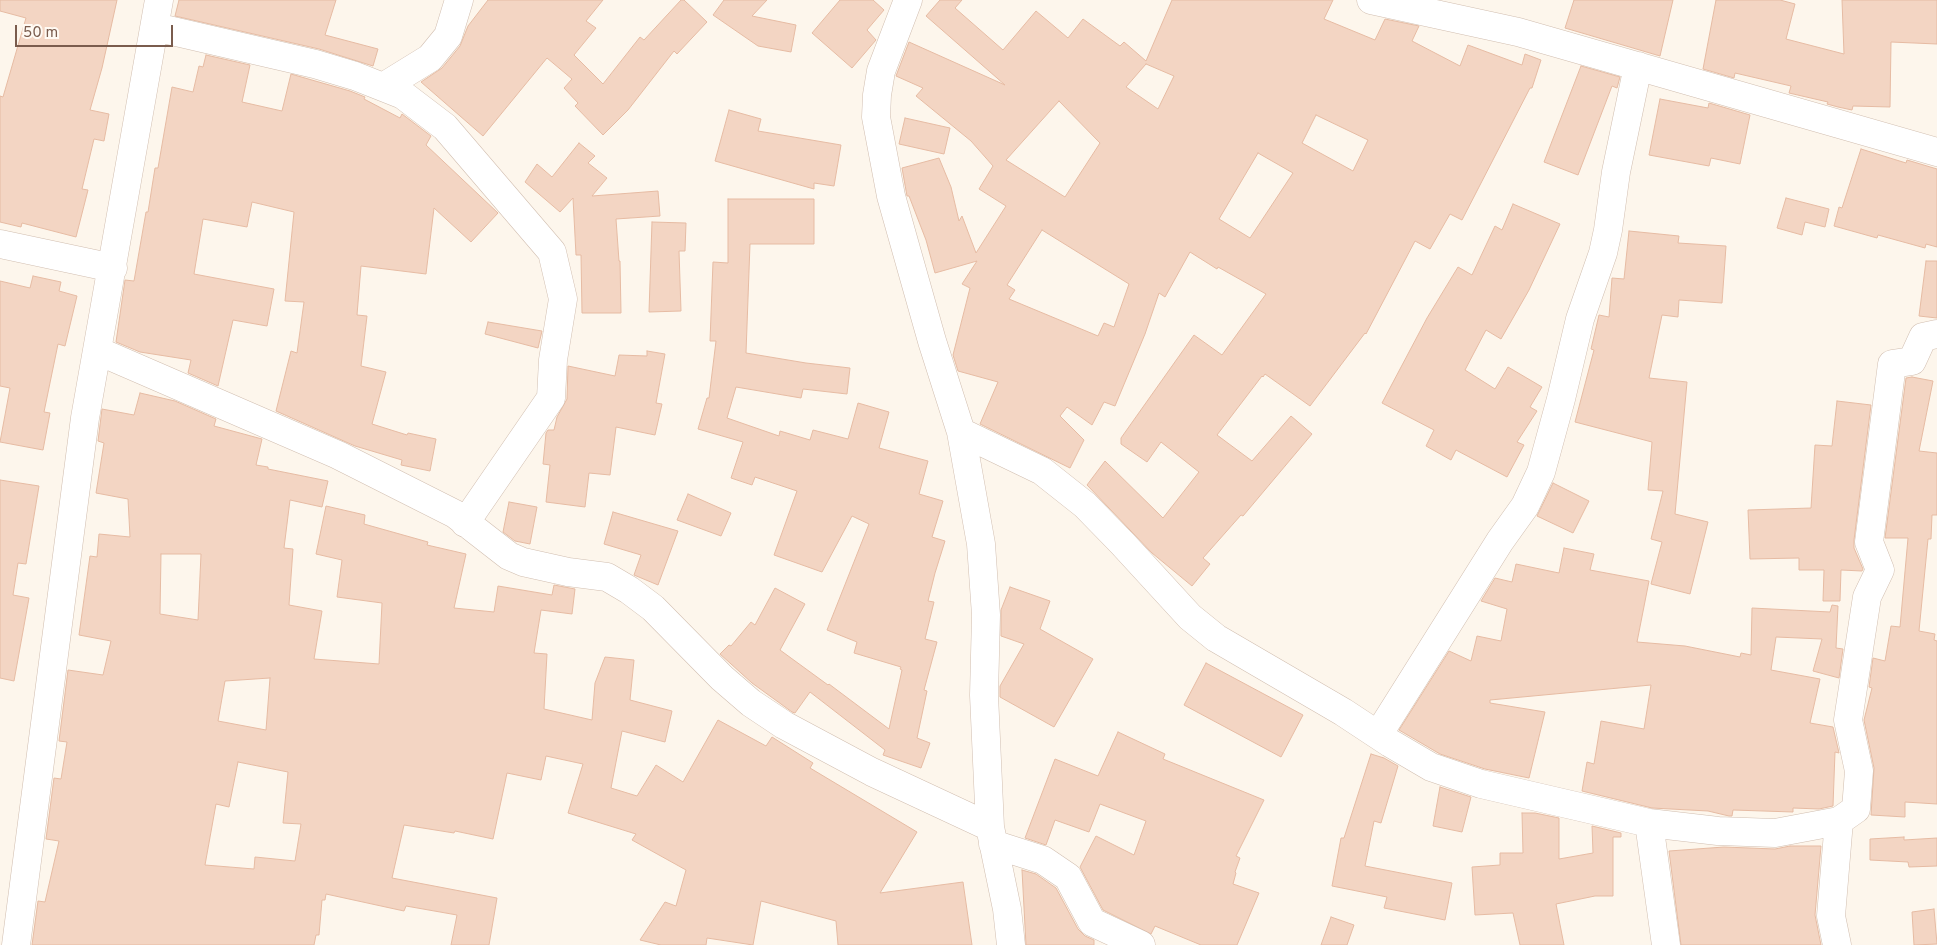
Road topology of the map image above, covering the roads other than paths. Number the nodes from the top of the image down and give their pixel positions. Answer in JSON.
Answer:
{"nodes":[{"id":1,"x":145,"y":0,"type":"edge"},
{"id":2,"x":159,"y":0,"type":"edge"},
{"id":3,"x":459,"y":0,"type":"edge"},
{"id":4,"x":908,"y":0,"type":"edge"},
{"id":5,"x":1370,"y":0,"type":"edge"},
{"id":6,"x":155,"y":27,"type":"junction"},
{"id":7,"x":1638,"y":66,"type":"junction"},
{"id":8,"x":383,"y":87,"type":"junction"},
{"id":9,"x":1937,"y":152,"type":"edge"},
{"id":10,"x":0,"y":244,"type":"edge"},
{"id":11,"x":104,"y":266,"type":"junction"},
{"id":12,"x":1937,"y":334,"type":"edge"},
{"id":13,"x":98,"y":351,"type":"junction"},
{"id":14,"x":961,"y":432,"type":"junction"},
{"id":15,"x":465,"y":523,"type":"junction"},
{"id":16,"x":1378,"y":735,"type":"junction"},
{"id":17,"x":1839,"y":821,"type":"junction"},
{"id":18,"x":1649,"y":823,"type":"junction"},
{"id":19,"x":991,"y":835,"type":"junction"},
{"id":20,"x":0,"y":923,"type":"edge"},
{"id":21,"x":16,"y":945,"type":"edge"},
{"id":22,"x":1011,"y":945,"type":"edge"},
{"id":23,"x":1140,"y":945,"type":"edge"},
{"id":24,"x":1666,"y":945,"type":"edge"},
{"id":25,"x":1837,"y":945,"type":"edge"}],
"edges":[{"from":1,"to":11,"type":"street"},
{"from":2,"to":6,"type":"street"},
{"from":3,"to":8,"type":"street"},
{"from":4,"to":14,"type":"street"},
{"from":5,"to":7,"type":"street"},
{"from":6,"to":8,"type":"street"},
{"from":6,"to":11,"type":"street"},
{"from":7,"to":9,"type":"street"},
{"from":7,"to":16,"type":"street"},
{"from":8,"to":15,"type":"street"},
{"from":10,"to":11,"type":"street"},
{"from":11,"to":13,"type":"street"},
{"from":11,"to":20,"type":"street"},
{"from":12,"to":17,"type":"street"},
{"from":13,"to":15,"type":"street"},
{"from":13,"to":21,"type":"street"},
{"from":14,"to":16,"type":"street"},
{"from":14,"to":19,"type":"street"},
{"from":15,"to":19,"type":"street"},
{"from":16,"to":18,"type":"street"},
{"from":17,"to":18,"type":"street"},
{"from":17,"to":25,"type":"street"},
{"from":18,"to":24,"type":"street"},
{"from":19,"to":22,"type":"street"},
{"from":19,"to":23,"type":"street"}]}
